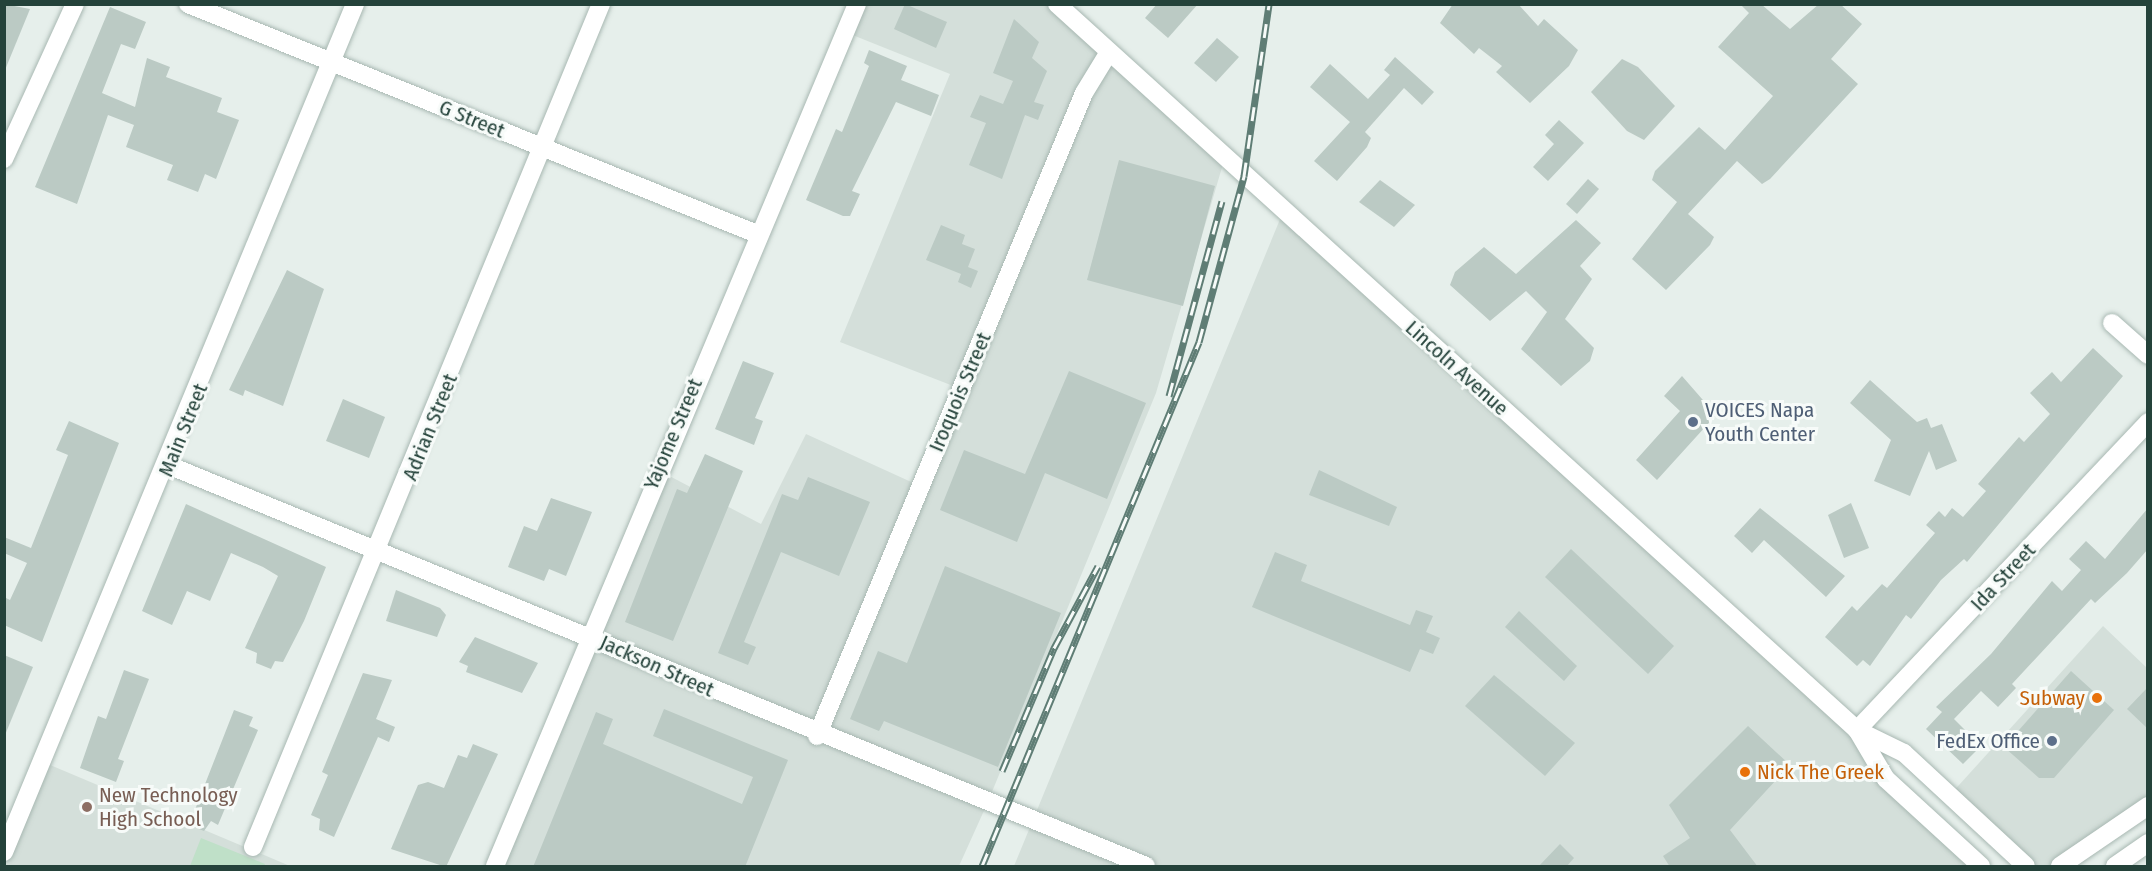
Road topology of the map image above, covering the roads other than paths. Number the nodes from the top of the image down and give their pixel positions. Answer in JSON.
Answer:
{"nodes":[{"id":1,"x":75,"y":4,"type":"edge"},
{"id":2,"x":188,"y":4,"type":"edge"},
{"id":3,"x":355,"y":4,"type":"edge"},
{"id":4,"x":601,"y":4,"type":"edge"},
{"id":5,"x":857,"y":4,"type":"edge"},
{"id":6,"x":1058,"y":4,"type":"edge"},
{"id":7,"x":1109,"y":52,"type":"junction"},
{"id":8,"x":332,"y":64,"type":"junction"},
{"id":9,"x":543,"y":147,"type":"junction"},
{"id":10,"x":4,"y":159,"type":"edge"},
{"id":11,"x":757,"y":234,"type":"junction"},
{"id":12,"x":2112,"y":323,"type":"dead end"},
{"id":13,"x":2148,"y":355,"type":"edge"},
{"id":14,"x":2148,"y":422,"type":"edge"},
{"id":15,"x":168,"y":465,"type":"junction"},
{"id":16,"x":380,"y":549,"type":"junction"},
{"id":17,"x":589,"y":636,"type":"junction"},
{"id":18,"x":1857,"y":730,"type":"junction"},
{"id":19,"x":817,"y":736,"type":"junction"},
{"id":20,"x":2148,"y":806,"type":"edge"},
{"id":21,"x":2148,"y":843,"type":"edge"},
{"id":22,"x":253,"y":847,"type":"dead end"},
{"id":23,"x":4,"y":852,"type":"edge"},
{"id":24,"x":495,"y":867,"type":"edge"},
{"id":25,"x":1146,"y":867,"type":"edge"},
{"id":26,"x":1981,"y":867,"type":"edge"},
{"id":27,"x":2026,"y":867,"type":"edge"},
{"id":28,"x":2060,"y":867,"type":"edge"},
{"id":29,"x":2115,"y":867,"type":"edge"}],
"edges":[{"from":1,"to":10,"type":"street"},
{"from":2,"to":8,"type":"street","name":"G Street"},
{"from":3,"to":8,"type":"street","name":"Main Street"},
{"from":4,"to":9,"type":"street","name":"Adrian Street"},
{"from":5,"to":11,"type":"street","name":"Yajome Street"},
{"from":6,"to":7,"type":"street","name":"Lincoln Avenue"},
{"from":7,"to":18,"type":"street","name":"Lincoln Avenue"},
{"from":7,"to":19,"type":"street","name":"Iroquois Street"},
{"from":8,"to":9,"type":"street","name":"G Street"},
{"from":8,"to":15,"type":"street","name":"Main Street"},
{"from":9,"to":11,"type":"street","name":"G Street"},
{"from":9,"to":16,"type":"street","name":"Adrian Street"},
{"from":11,"to":17,"type":"street","name":"Yajome Street"},
{"from":12,"to":13,"type":"street"},
{"from":14,"to":18,"type":"street","name":"Ida Street"},
{"from":15,"to":16,"type":"street","name":"Jackson Street"},
{"from":15,"to":23,"type":"street","name":"Main Street"},
{"from":16,"to":17,"type":"street","name":"Jackson Street"},
{"from":16,"to":22,"type":"street","name":"Adrian Street"},
{"from":17,"to":19,"type":"street","name":"Jackson Street"},
{"from":17,"to":24,"type":"street","name":"Yajome Street"},
{"from":18,"to":26,"type":"street","name":"Lincoln Avenue"},
{"from":18,"to":27,"type":"street","name":"Lincoln Avenue"},
{"from":19,"to":25,"type":"street","name":"Jackson Street"},
{"from":20,"to":28,"type":"street"},
{"from":21,"to":29,"type":"street"}]}
